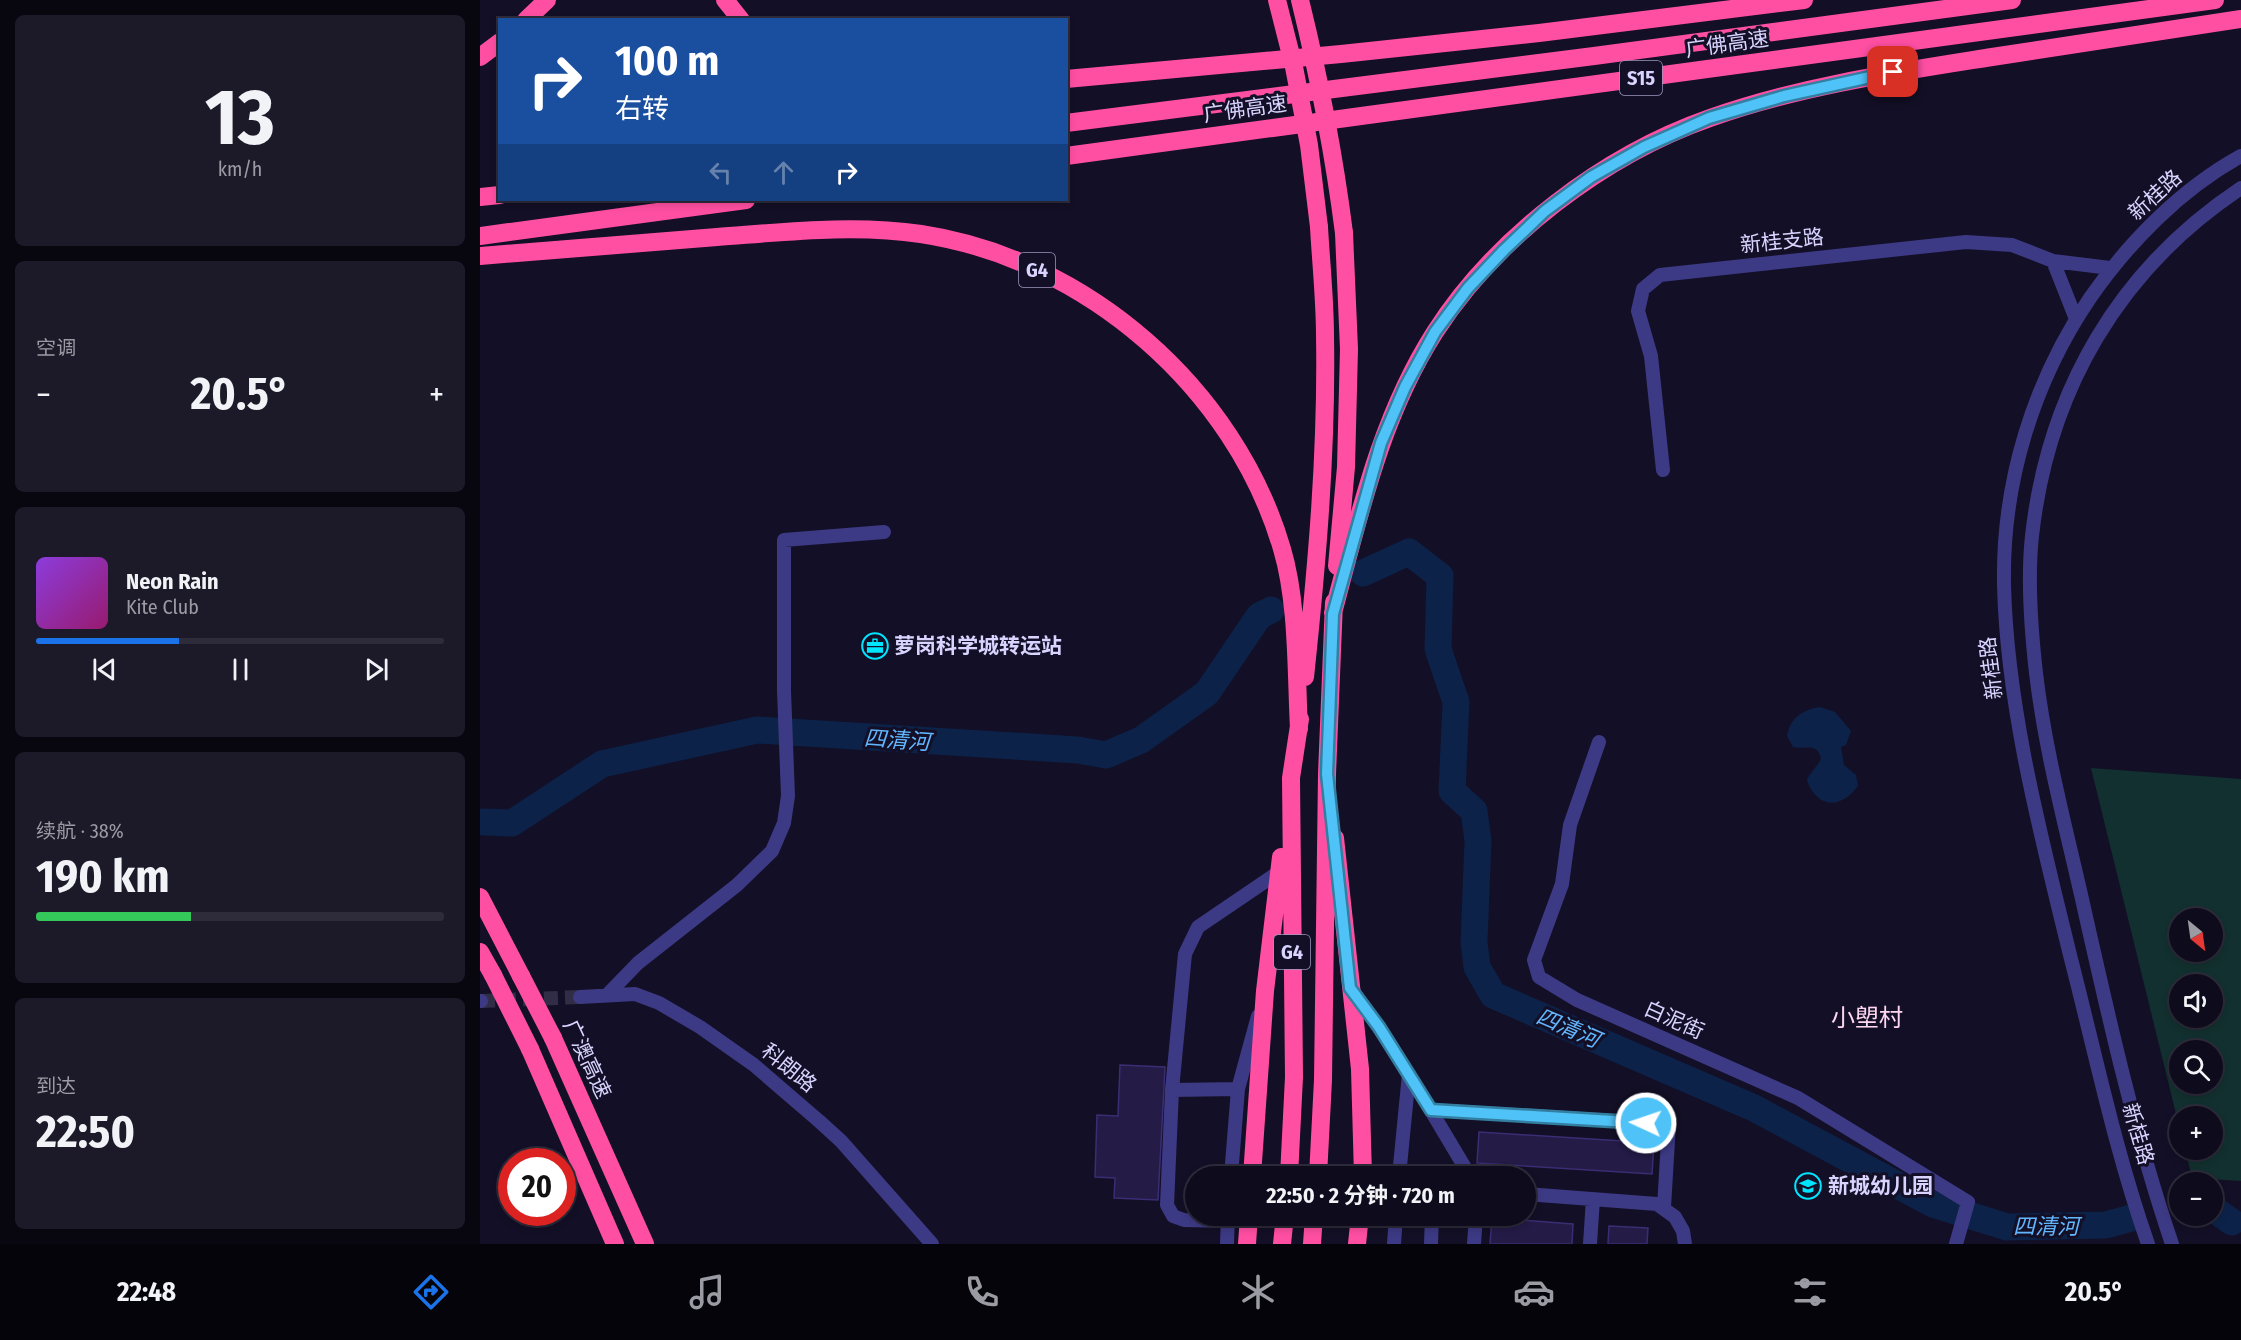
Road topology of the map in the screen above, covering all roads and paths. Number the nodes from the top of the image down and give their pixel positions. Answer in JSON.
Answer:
{"nodes":[{"id":1,"x":547,"y":0,"type":"edge"},
{"id":2,"x":725,"y":0,"type":"edge"},
{"id":3,"x":1277,"y":0,"type":"edge"},
{"id":4,"x":1300,"y":0,"type":"edge"},
{"id":5,"x":1804,"y":0,"type":"edge"},
{"id":6,"x":2012,"y":0,"type":"edge"},
{"id":7,"x":2215,"y":0,"type":"edge"},
{"id":8,"x":528,"y":18,"type":"edge"},
{"id":9,"x":739,"y":18,"type":"edge"},
{"id":10,"x":2241,"y":19,"type":"edge"},
{"id":11,"x":498,"y":44,"type":"edge"},
{"id":12,"x":480,"y":57,"type":"edge"},
{"id":13,"x":1068,"y":79,"type":"edge"},
{"id":14,"x":1068,"y":123,"type":"edge"},
{"id":15,"x":1068,"y":156,"type":"edge"},
{"id":16,"x":2241,"y":156,"type":"edge"},
{"id":17,"x":2241,"y":188,"type":"edge"},
{"id":18,"x":498,"y":195,"type":"edge"},
{"id":19,"x":480,"y":197,"type":"edge"},
{"id":20,"x":739,"y":201,"type":"edge"},
{"id":21,"x":480,"y":236,"type":"edge"},
{"id":22,"x":480,"y":256,"type":"edge"},
{"id":23,"x":2053,"y":261,"type":"junction"},
{"id":24,"x":2110,"y":268,"type":"junction"},
{"id":25,"x":2076,"y":319,"type":"junction"},
{"id":26,"x":1663,"y":471,"type":"dead end"},
{"id":27,"x":884,"y":532,"type":"dead end"},
{"id":28,"x":1333,"y":614,"type":"junction"},
{"id":29,"x":1299,"y":729,"type":"junction"},
{"id":30,"x":1599,"y":742,"type":"dead end"},
{"id":31,"x":1327,"y":774,"type":"junction"},
{"id":32,"x":1291,"y":778,"type":"junction"},
{"id":33,"x":1280,"y":872,"type":"junction"},
{"id":34,"x":480,"y":897,"type":"edge"},
{"id":35,"x":480,"y":952,"type":"edge"},
{"id":36,"x":1350,"y":988,"type":"junction"},
{"id":37,"x":1264,"y":991,"type":"junction"},
{"id":38,"x":606,"y":995,"type":"junction"},
{"id":39,"x":580,"y":997,"type":"tunnel mouth"},
{"id":40,"x":1409,"y":1074,"type":"junction"},
{"id":41,"x":1238,"y":1089,"type":"junction"},
{"id":42,"x":1172,"y":1090,"type":"junction"},
{"id":43,"x":1431,"y":1110,"type":"junction"},
{"id":44,"x":1232,"y":1166,"type":"edge"},
{"id":45,"x":1253,"y":1166,"type":"edge"},
{"id":46,"x":1289,"y":1166,"type":"edge"},
{"id":47,"x":1319,"y":1166,"type":"edge"},
{"id":48,"x":1363,"y":1166,"type":"edge"},
{"id":49,"x":1400,"y":1166,"type":"edge"},
{"id":50,"x":1464,"y":1166,"type":"edge"},
{"id":51,"x":1536,"y":1195,"type":"edge"},
{"id":52,"x":1593,"y":1199,"type":"junction"},
{"id":53,"x":1664,"y":1208,"type":"junction"},
{"id":54,"x":1185,"y":1220,"type":"edge"},
{"id":55,"x":1228,"y":1226,"type":"edge"},
{"id":56,"x":1248,"y":1226,"type":"edge"},
{"id":57,"x":1284,"y":1226,"type":"edge"},
{"id":58,"x":1313,"y":1226,"type":"edge"},
{"id":59,"x":1359,"y":1226,"type":"edge"},
{"id":60,"x":1395,"y":1226,"type":"edge"},
{"id":61,"x":1432,"y":1226,"type":"edge"},
{"id":62,"x":1475,"y":1226,"type":"edge"},
{"id":63,"x":644,"y":1239,"type":"edge"},
{"id":64,"x":615,"y":1244,"type":"edge"},
{"id":65,"x":932,"y":1244,"type":"edge"},
{"id":66,"x":1227,"y":1244,"type":"edge"},
{"id":67,"x":1247,"y":1244,"type":"edge"},
{"id":68,"x":1282,"y":1244,"type":"edge"},
{"id":69,"x":1311,"y":1244,"type":"edge"},
{"id":70,"x":1357,"y":1244,"type":"edge"},
{"id":71,"x":1394,"y":1244,"type":"edge"},
{"id":72,"x":1431,"y":1244,"type":"edge"},
{"id":73,"x":1474,"y":1244,"type":"edge"},
{"id":74,"x":1590,"y":1244,"type":"edge"},
{"id":75,"x":1685,"y":1244,"type":"edge"},
{"id":76,"x":1956,"y":1244,"type":"edge"},
{"id":77,"x":2148,"y":1244,"type":"edge"},
{"id":78,"x":2172,"y":1244,"type":"edge"}],
"edges":[{"from":1,"to":8,"type":"highway"},
{"from":2,"to":9,"type":"highway"},
{"from":3,"to":29,"type":"highway","bridge":true},
{"from":4,"to":28,"type":"highway","number":"G4","bridge":true},
{"from":5,"to":13,"type":"highway"},
{"from":6,"to":14,"type":"highway","name":"广佛高速","number":"S15"},
{"from":7,"to":15,"type":"highway","name":"广佛高速","number":"S15"},
{"from":10,"to":28,"type":"highway"},
{"from":11,"to":12,"type":"highway"},
{"from":16,"to":24,"type":"street","name":"新桂路"},
{"from":17,"to":78,"type":"street","name":"新桂路"},
{"from":18,"to":19,"type":"highway"},
{"from":20,"to":21,"type":"highway"},
{"from":22,"to":29,"type":"highway","number":"G4"},
{"from":23,"to":24,"type":"street","name":"新桂支路"},
{"from":23,"to":25,"type":"street"},
{"from":23,"to":26,"type":"street","name":"新桂支路"},
{"from":24,"to":25,"type":"street","name":"新桂路"},
{"from":25,"to":77,"type":"street","name":"新桂路"},
{"from":27,"to":38,"type":"street"},
{"from":28,"to":31,"type":"highway","number":"G4"},
{"from":29,"to":32,"type":"highway","number":"G4"},
{"from":30,"to":76,"type":"street","name":"白泥街"},
{"from":31,"to":36,"type":"highway"},
{"from":31,"to":47,"type":"highway","number":"G4"},
{"from":32,"to":33,"type":"highway"},
{"from":32,"to":46,"type":"highway","number":"G4"},
{"from":33,"to":37,"type":"highway"},
{"from":33,"to":42,"type":"street"},
{"from":34,"to":63,"type":"highway","name":"广澳高速","bridge":true},
{"from":35,"to":64,"type":"highway","bridge":true},
{"from":36,"to":40,"type":"street"},
{"from":36,"to":48,"type":"highway"},
{"from":37,"to":41,"type":"street"},
{"from":37,"to":45,"type":"highway"},
{"from":38,"to":39,"type":"street","name":"科朗路"},
{"from":38,"to":65,"type":"street","name":"科朗路"},
{"from":40,"to":43,"type":"street"},
{"from":40,"to":49,"type":"street"},
{"from":41,"to":42,"type":"street"},
{"from":41,"to":44,"type":"street"},
{"from":42,"to":54,"type":"street"},
{"from":43,"to":50,"type":"street"},
{"from":43,"to":53,"type":"street"},
{"from":51,"to":52,"type":"street"},
{"from":52,"to":53,"type":"street"},
{"from":52,"to":74,"type":"street"},
{"from":53,"to":75,"type":"street"},
{"from":55,"to":66,"type":"street"},
{"from":56,"to":67,"type":"highway"},
{"from":57,"to":68,"type":"highway"},
{"from":58,"to":69,"type":"highway"},
{"from":59,"to":70,"type":"highway"},
{"from":60,"to":71,"type":"street"},
{"from":61,"to":72,"type":"street"},
{"from":62,"to":73,"type":"street"}]}
